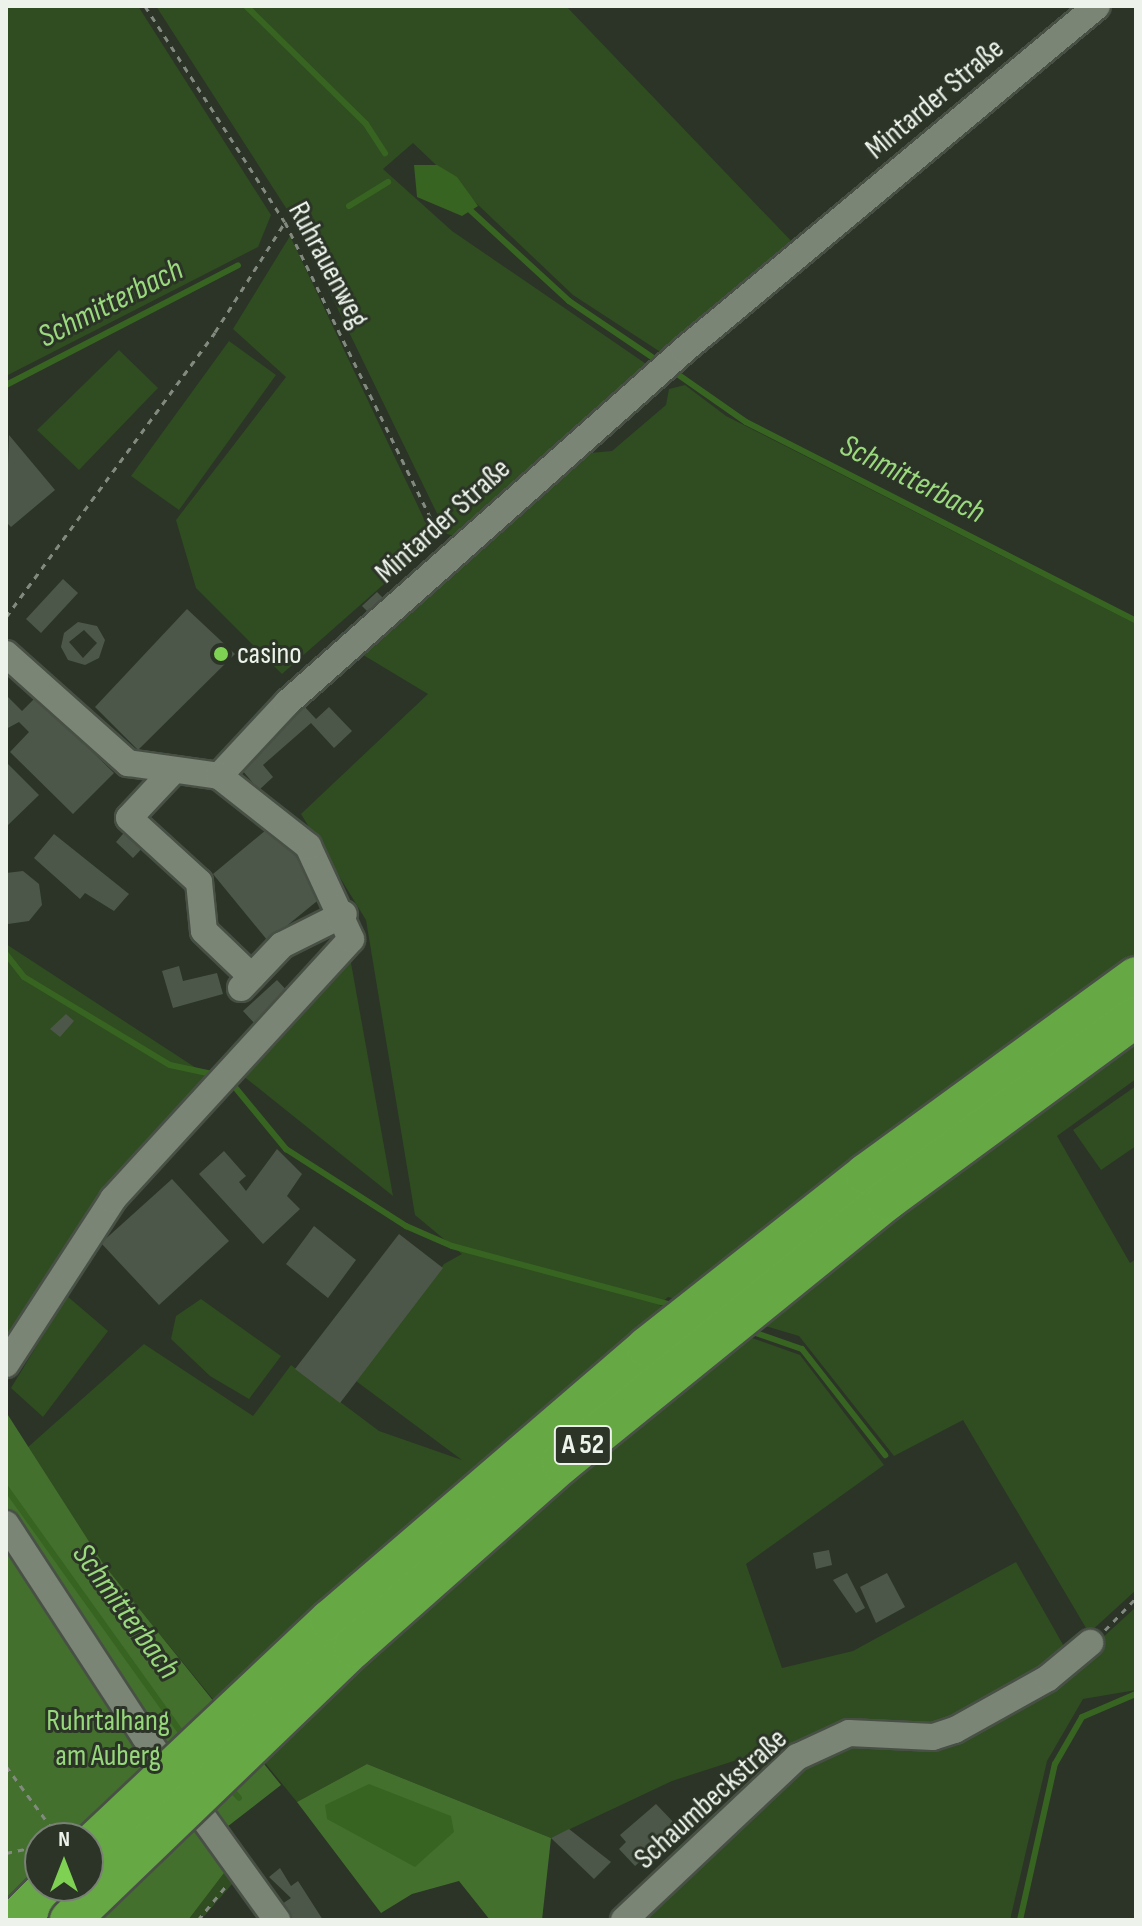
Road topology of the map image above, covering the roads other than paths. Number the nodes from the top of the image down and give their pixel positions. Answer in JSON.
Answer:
{"nodes":[{"id":1,"x":1097,"y":6,"type":"edge"},
{"id":2,"x":6,"y":654,"type":"edge"},
{"id":3,"x":173,"y":771,"type":"junction"},
{"id":4,"x":219,"y":776,"type":"junction"},
{"id":5,"x":344,"y":914,"type":"junction"},
{"id":6,"x":1136,"y":977,"type":"edge"},
{"id":7,"x":1136,"y":1017,"type":"edge"},
{"id":8,"x":6,"y":1364,"type":"edge"},
{"id":9,"x":6,"y":1524,"type":"edge"},
{"id":10,"x":1090,"y":1643,"type":"road end"},
{"id":11,"x":104,"y":1833,"type":"edge"},
{"id":12,"x":34,"y":1902,"type":"edge"},
{"id":13,"x":625,"y":1919,"type":"edge"},
{"id":14,"x":16,"y":1920,"type":"edge"},
{"id":15,"x":70,"y":1920,"type":"edge"},
{"id":16,"x":277,"y":1920,"type":"edge"}],
"edges":[{"from":1,"to":4,"type":"lane","name":"Mintarder Straße"},
{"from":2,"to":3,"type":"lane"},
{"from":3,"to":4,"type":"lane"},
{"from":3,"to":5,"type":"lane"},
{"from":4,"to":5,"type":"lane"},
{"from":5,"to":8,"type":"lane"},
{"from":6,"to":11,"type":"highway","number":"A 52","bridge":true},
{"from":7,"to":15,"type":"highway","number":"A 52","bridge":true},
{"from":9,"to":16,"type":"lane"},
{"from":10,"to":13,"type":"lane","name":"Schaumbeckstraße"},
{"from":12,"to":14,"type":"highway"}]}
